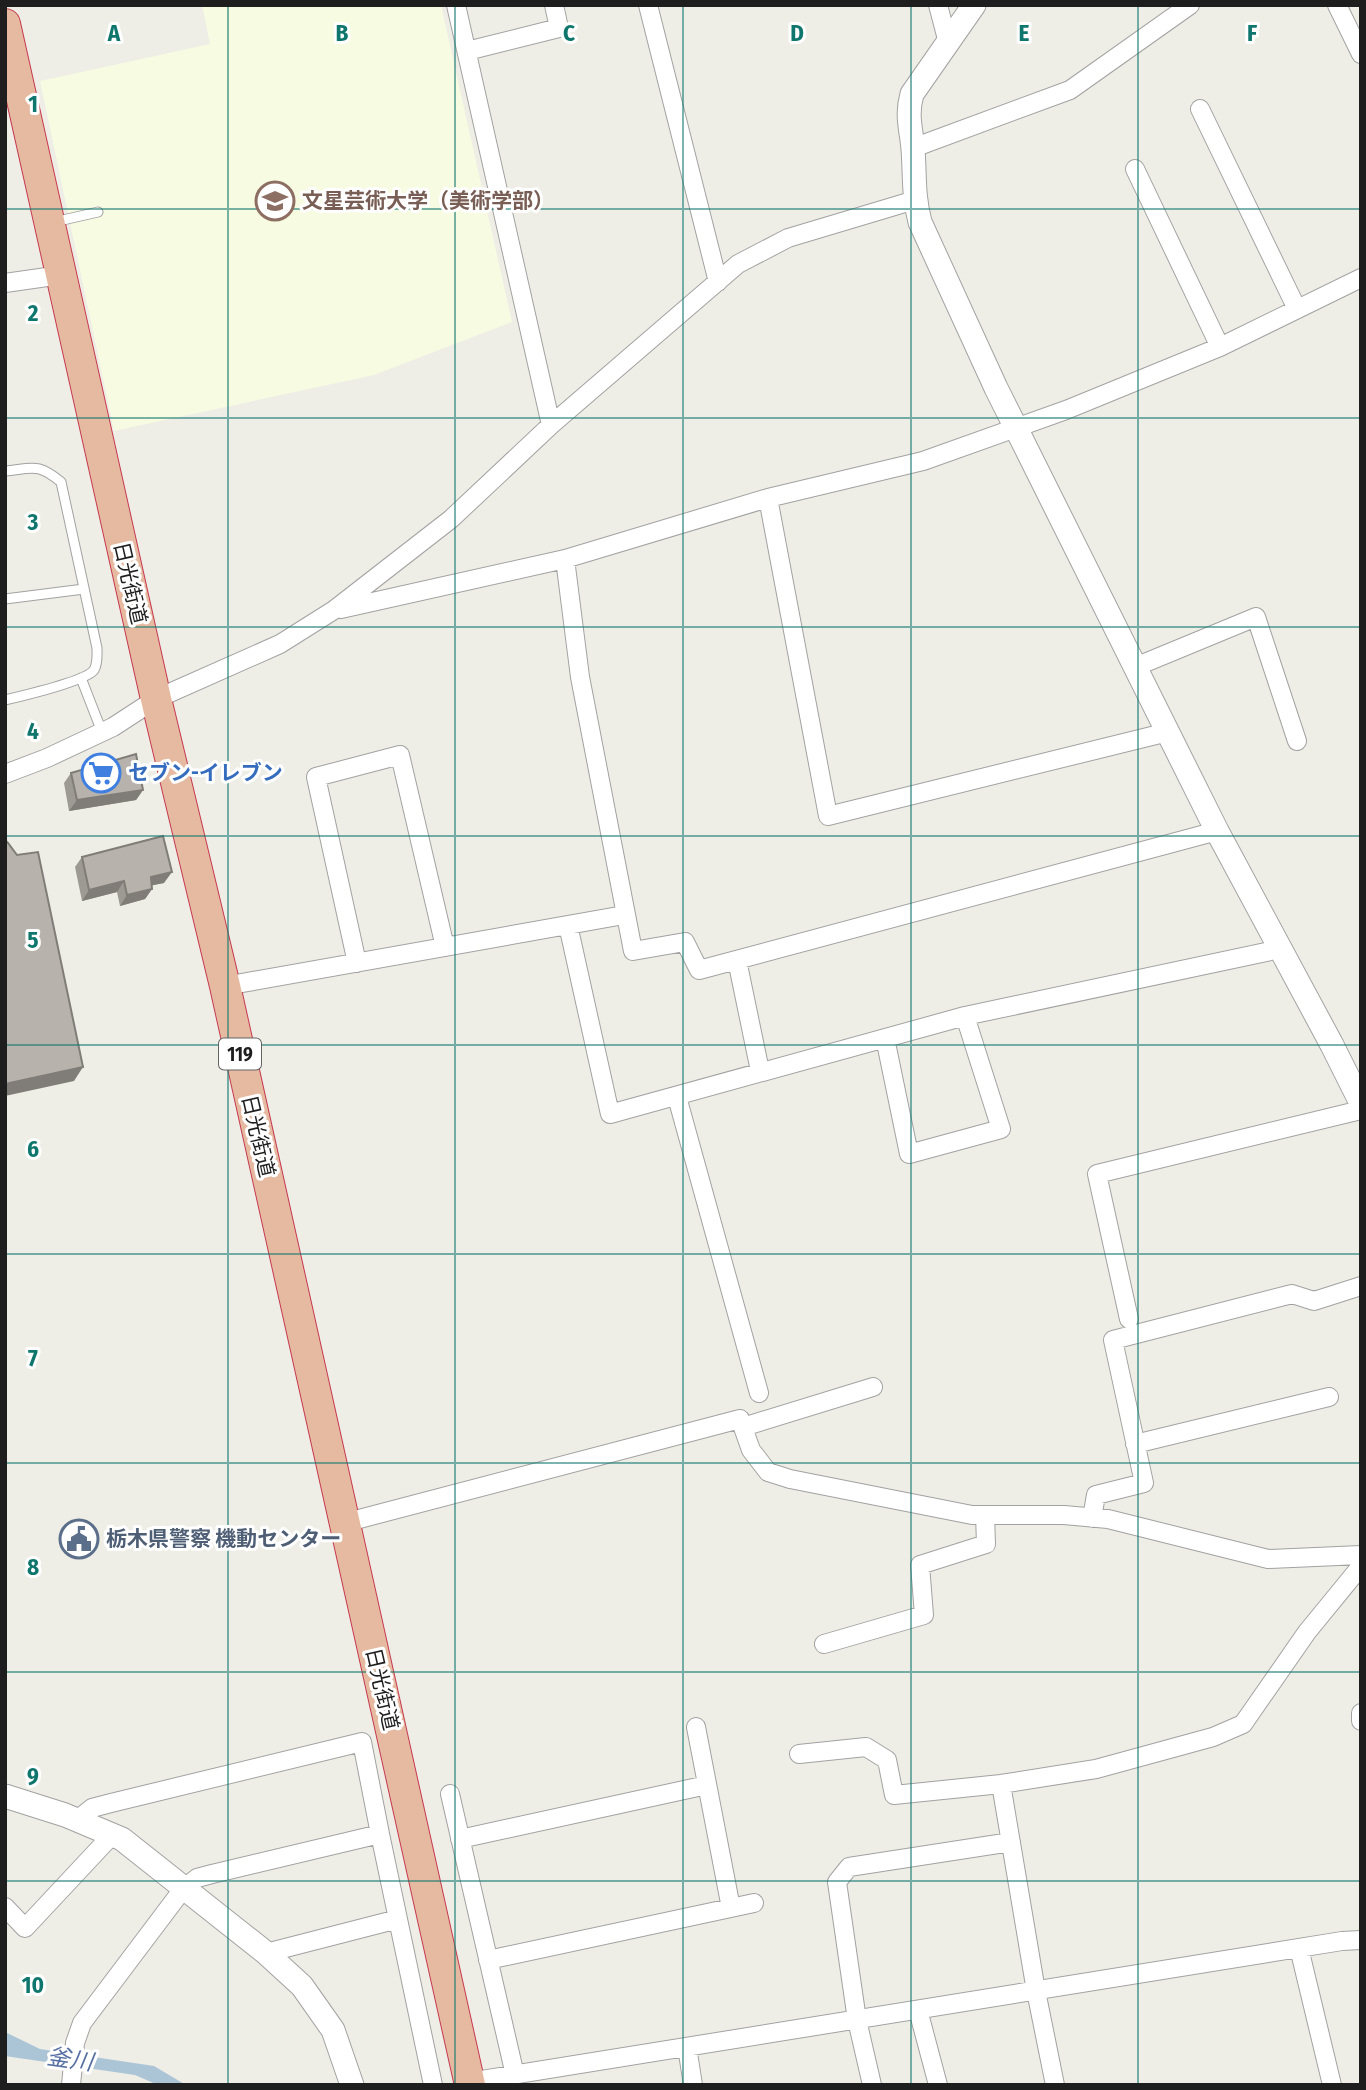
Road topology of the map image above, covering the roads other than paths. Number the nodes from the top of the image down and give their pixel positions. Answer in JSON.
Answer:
{"nodes":[{"id":1,"x":456,"y":5,"type":"edge"},
{"id":2,"x":554,"y":5,"type":"edge"},
{"id":3,"x":648,"y":5,"type":"edge"},
{"id":4,"x":938,"y":5,"type":"edge"},
{"id":5,"x":974,"y":5,"type":"edge"},
{"id":6,"x":1190,"y":5,"type":"edge"},
{"id":7,"x":1337,"y":5,"type":"edge"},
{"id":8,"x":5,"y":24,"type":"edge"},
{"id":9,"x":948,"y":43,"type":"junction"},
{"id":10,"x":467,"y":51,"type":"junction"},
{"id":11,"x":1361,"y":54,"type":"edge"},
{"id":12,"x":1200,"y":109,"type":"dead end"},
{"id":13,"x":913,"y":148,"type":"junction"},
{"id":14,"x":1135,"y":169,"type":"dead end"},
{"id":15,"x":915,"y":200,"type":"junction"},
{"id":16,"x":98,"y":212,"type":"dead end"},
{"id":17,"x":49,"y":223,"type":"junction"},
{"id":18,"x":61,"y":275,"type":"junction"},
{"id":19,"x":1361,"y":278,"type":"edge"},
{"id":20,"x":718,"y":282,"type":"junction"},
{"id":21,"x":5,"y":283,"type":"edge"},
{"id":22,"x":1297,"y":309,"type":"junction"},
{"id":23,"x":1220,"y":347,"type":"junction"},
{"id":24,"x":551,"y":425,"type":"junction"},
{"id":25,"x":1017,"y":429,"type":"junction"},
{"id":26,"x":5,"y":471,"type":"edge"},
{"id":27,"x":768,"y":498,"type":"junction"},
{"id":28,"x":565,"y":559,"type":"junction"},
{"id":29,"x":84,"y":589,"type":"junction"},
{"id":30,"x":5,"y":599,"type":"edge"},
{"id":31,"x":334,"y":610,"type":"junction"},
{"id":32,"x":1135,"y":667,"type":"junction"},
{"id":33,"x":81,"y":678,"type":"junction"},
{"id":34,"x":156,"y":699,"type":"junction"},
{"id":35,"x":5,"y":700,"type":"edge"},
{"id":36,"x":102,"y":732,"type":"junction"},
{"id":37,"x":1168,"y":732,"type":"junction"},
{"id":38,"x":1297,"y":741,"type":"dead end"},
{"id":39,"x":5,"y":774,"type":"edge"},
{"id":40,"x":1217,"y":831,"type":"junction"},
{"id":41,"x":624,"y":915,"type":"junction"},
{"id":42,"x":568,"y":925,"type":"junction"},
{"id":43,"x":445,"y":947,"type":"junction"},
{"id":44,"x":1280,"y":949,"type":"junction"},
{"id":45,"x":737,"y":960,"type":"junction"},
{"id":46,"x":357,"y":963,"type":"junction"},
{"id":47,"x":225,"y":986,"type":"junction"},
{"id":48,"x":965,"y":1016,"type":"junction"},
{"id":49,"x":885,"y":1038,"type":"junction"},
{"id":50,"x":760,"y":1071,"type":"junction"},
{"id":51,"x":677,"y":1097,"type":"junction"},
{"id":52,"x":1361,"y":1103,"type":"edge"},
{"id":53,"x":1361,"y":1110,"type":"edge"},
{"id":54,"x":1361,"y":1286,"type":"edge"},
{"id":55,"x":1129,"y":1318,"type":"dead end"},
{"id":56,"x":873,"y":1387,"type":"dead end"},
{"id":57,"x":759,"y":1394,"type":"dead end"},
{"id":58,"x":1329,"y":1397,"type":"dead end"},
{"id":59,"x":743,"y":1427,"type":"junction"},
{"id":60,"x":1135,"y":1444,"type":"junction"},
{"id":61,"x":985,"y":1515,"type":"junction"},
{"id":62,"x":1092,"y":1518,"type":"junction"},
{"id":63,"x":344,"y":1523,"type":"junction"},
{"id":64,"x":1361,"y":1555,"type":"edge"},
{"id":65,"x":1361,"y":1566,"type":"edge"},
{"id":66,"x":824,"y":1644,"type":"dead end"},
{"id":67,"x":1361,"y":1713,"type":"edge"},
{"id":68,"x":1361,"y":1721,"type":"edge"},
{"id":69,"x":696,"y":1727,"type":"dead end"},
{"id":70,"x":799,"y":1754,"type":"dead end"},
{"id":71,"x":1001,"y":1784,"type":"junction"},
{"id":72,"x":707,"y":1785,"type":"junction"},
{"id":73,"x":450,"y":1794,"type":"dead end"},
{"id":74,"x":5,"y":1796,"type":"edge"},
{"id":75,"x":77,"y":1820,"type":"junction"},
{"id":76,"x":380,"y":1834,"type":"junction"},
{"id":77,"x":112,"y":1835,"type":"junction"},
{"id":78,"x":460,"y":1839,"type":"junction"},
{"id":79,"x":1011,"y":1842,"type":"junction"},
{"id":80,"x":183,"y":1889,"type":"junction"},
{"id":81,"x":754,"y":1903,"type":"dead end"},
{"id":82,"x":5,"y":1907,"type":"edge"},
{"id":83,"x":732,"y":1908,"type":"junction"},
{"id":84,"x":398,"y":1919,"type":"junction"},
{"id":85,"x":1361,"y":1940,"type":"edge"},
{"id":86,"x":1299,"y":1948,"type":"junction"},
{"id":87,"x":266,"y":1953,"type":"junction"},
{"id":88,"x":488,"y":1960,"type":"junction"},
{"id":89,"x":1035,"y":1990,"type":"junction"},
{"id":90,"x":918,"y":2010,"type":"junction"},
{"id":91,"x":857,"y":2020,"type":"junction"},
{"id":92,"x":687,"y":2047,"type":"junction"},
{"id":93,"x":515,"y":2075,"type":"junction"},
{"id":94,"x":71,"y":2081,"type":"edge"},
{"id":95,"x":470,"y":2083,"type":"edge"},
{"id":96,"x":352,"y":2085,"type":"edge"},
{"id":97,"x":433,"y":2085,"type":"edge"},
{"id":98,"x":693,"y":2085,"type":"edge"},
{"id":99,"x":872,"y":2085,"type":"edge"},
{"id":100,"x":938,"y":2085,"type":"edge"},
{"id":101,"x":1055,"y":2085,"type":"edge"},
{"id":102,"x":1332,"y":2085,"type":"edge"}],
"edges":[{"from":1,"to":10,"type":"street"},
{"from":2,"to":10,"type":"street"},
{"from":3,"to":20,"type":"street"},
{"from":4,"to":9,"type":"street"},
{"from":5,"to":9,"type":"street"},
{"from":6,"to":13,"type":"street"},
{"from":7,"to":11,"type":"street"},
{"from":8,"to":17,"type":"highway","name":"日光街道","number":"119"},
{"from":9,"to":13,"type":"street"},
{"from":10,"to":24,"type":"street"},
{"from":12,"to":22,"type":"street"},
{"from":13,"to":15,"type":"street"},
{"from":14,"to":23,"type":"street"},
{"from":15,"to":20,"type":"street"},
{"from":15,"to":25,"type":"street"},
{"from":16,"to":17,"type":"lane"},
{"from":17,"to":18,"type":"highway","name":"日光街道","number":"119"},
{"from":18,"to":21,"type":"street"},
{"from":18,"to":34,"type":"highway","name":"日光街道","number":"119"},
{"from":19,"to":22,"type":"street"},
{"from":20,"to":24,"type":"street"},
{"from":22,"to":23,"type":"street"},
{"from":23,"to":25,"type":"street"},
{"from":24,"to":31,"type":"street"},
{"from":25,"to":27,"type":"street"},
{"from":25,"to":32,"type":"street"},
{"from":26,"to":29,"type":"lane"},
{"from":27,"to":28,"type":"street"},
{"from":27,"to":37,"type":"street"},
{"from":28,"to":31,"type":"street"},
{"from":28,"to":41,"type":"street"},
{"from":29,"to":30,"type":"lane"},
{"from":29,"to":33,"type":"lane"},
{"from":31,"to":34,"type":"street"},
{"from":32,"to":37,"type":"street"},
{"from":32,"to":38,"type":"street"},
{"from":33,"to":35,"type":"lane"},
{"from":33,"to":36,"type":"lane"},
{"from":34,"to":36,"type":"street"},
{"from":34,"to":47,"type":"highway","name":"日光街道","number":"119"},
{"from":36,"to":39,"type":"street"},
{"from":37,"to":40,"type":"street"},
{"from":40,"to":44,"type":"street"},
{"from":40,"to":45,"type":"street"},
{"from":41,"to":42,"type":"street"},
{"from":41,"to":45,"type":"street"},
{"from":42,"to":43,"type":"street"},
{"from":42,"to":51,"type":"street"},
{"from":43,"to":46,"type":"street"},
{"from":43,"to":46,"type":"street"},
{"from":44,"to":48,"type":"street"},
{"from":44,"to":52,"type":"street"},
{"from":45,"to":50,"type":"street"},
{"from":46,"to":47,"type":"street"},
{"from":47,"to":63,"type":"highway","name":"日光街道","number":"119"},
{"from":48,"to":49,"type":"street"},
{"from":48,"to":49,"type":"street"},
{"from":49,"to":50,"type":"street"},
{"from":50,"to":51,"type":"street"},
{"from":51,"to":57,"type":"street"},
{"from":53,"to":55,"type":"street"},
{"from":54,"to":60,"type":"street"},
{"from":56,"to":59,"type":"street"},
{"from":58,"to":60,"type":"street"},
{"from":59,"to":61,"type":"street"},
{"from":59,"to":63,"type":"street"},
{"from":60,"to":62,"type":"street"},
{"from":61,"to":62,"type":"street"},
{"from":61,"to":66,"type":"street"},
{"from":62,"to":64,"type":"street"},
{"from":63,"to":95,"type":"highway","name":"日光街道","number":"119"},
{"from":65,"to":71,"type":"street"},
{"from":67,"to":68,"type":"street"},
{"from":69,"to":72,"type":"street"},
{"from":70,"to":71,"type":"street"},
{"from":71,"to":79,"type":"street"},
{"from":72,"to":78,"type":"street"},
{"from":72,"to":83,"type":"street"},
{"from":73,"to":78,"type":"street"},
{"from":74,"to":75,"type":"street"},
{"from":75,"to":76,"type":"street"},
{"from":75,"to":77,"type":"street"},
{"from":76,"to":80,"type":"street"},
{"from":76,"to":84,"type":"street"},
{"from":77,"to":80,"type":"street"},
{"from":77,"to":82,"type":"street"},
{"from":78,"to":88,"type":"street"},
{"from":79,"to":89,"type":"street"},
{"from":79,"to":91,"type":"street"},
{"from":80,"to":87,"type":"street"},
{"from":80,"to":94,"type":"street"},
{"from":81,"to":83,"type":"street"},
{"from":83,"to":88,"type":"street"},
{"from":84,"to":87,"type":"street"},
{"from":84,"to":97,"type":"street"},
{"from":85,"to":86,"type":"street"},
{"from":86,"to":89,"type":"street"},
{"from":86,"to":102,"type":"street"},
{"from":87,"to":96,"type":"street"},
{"from":88,"to":93,"type":"street"},
{"from":89,"to":90,"type":"street"},
{"from":89,"to":101,"type":"street"},
{"from":90,"to":91,"type":"street"},
{"from":90,"to":100,"type":"street"},
{"from":91,"to":92,"type":"street"},
{"from":91,"to":99,"type":"street"},
{"from":92,"to":93,"type":"street"},
{"from":92,"to":98,"type":"street"},
{"from":93,"to":95,"type":"street"}]}
